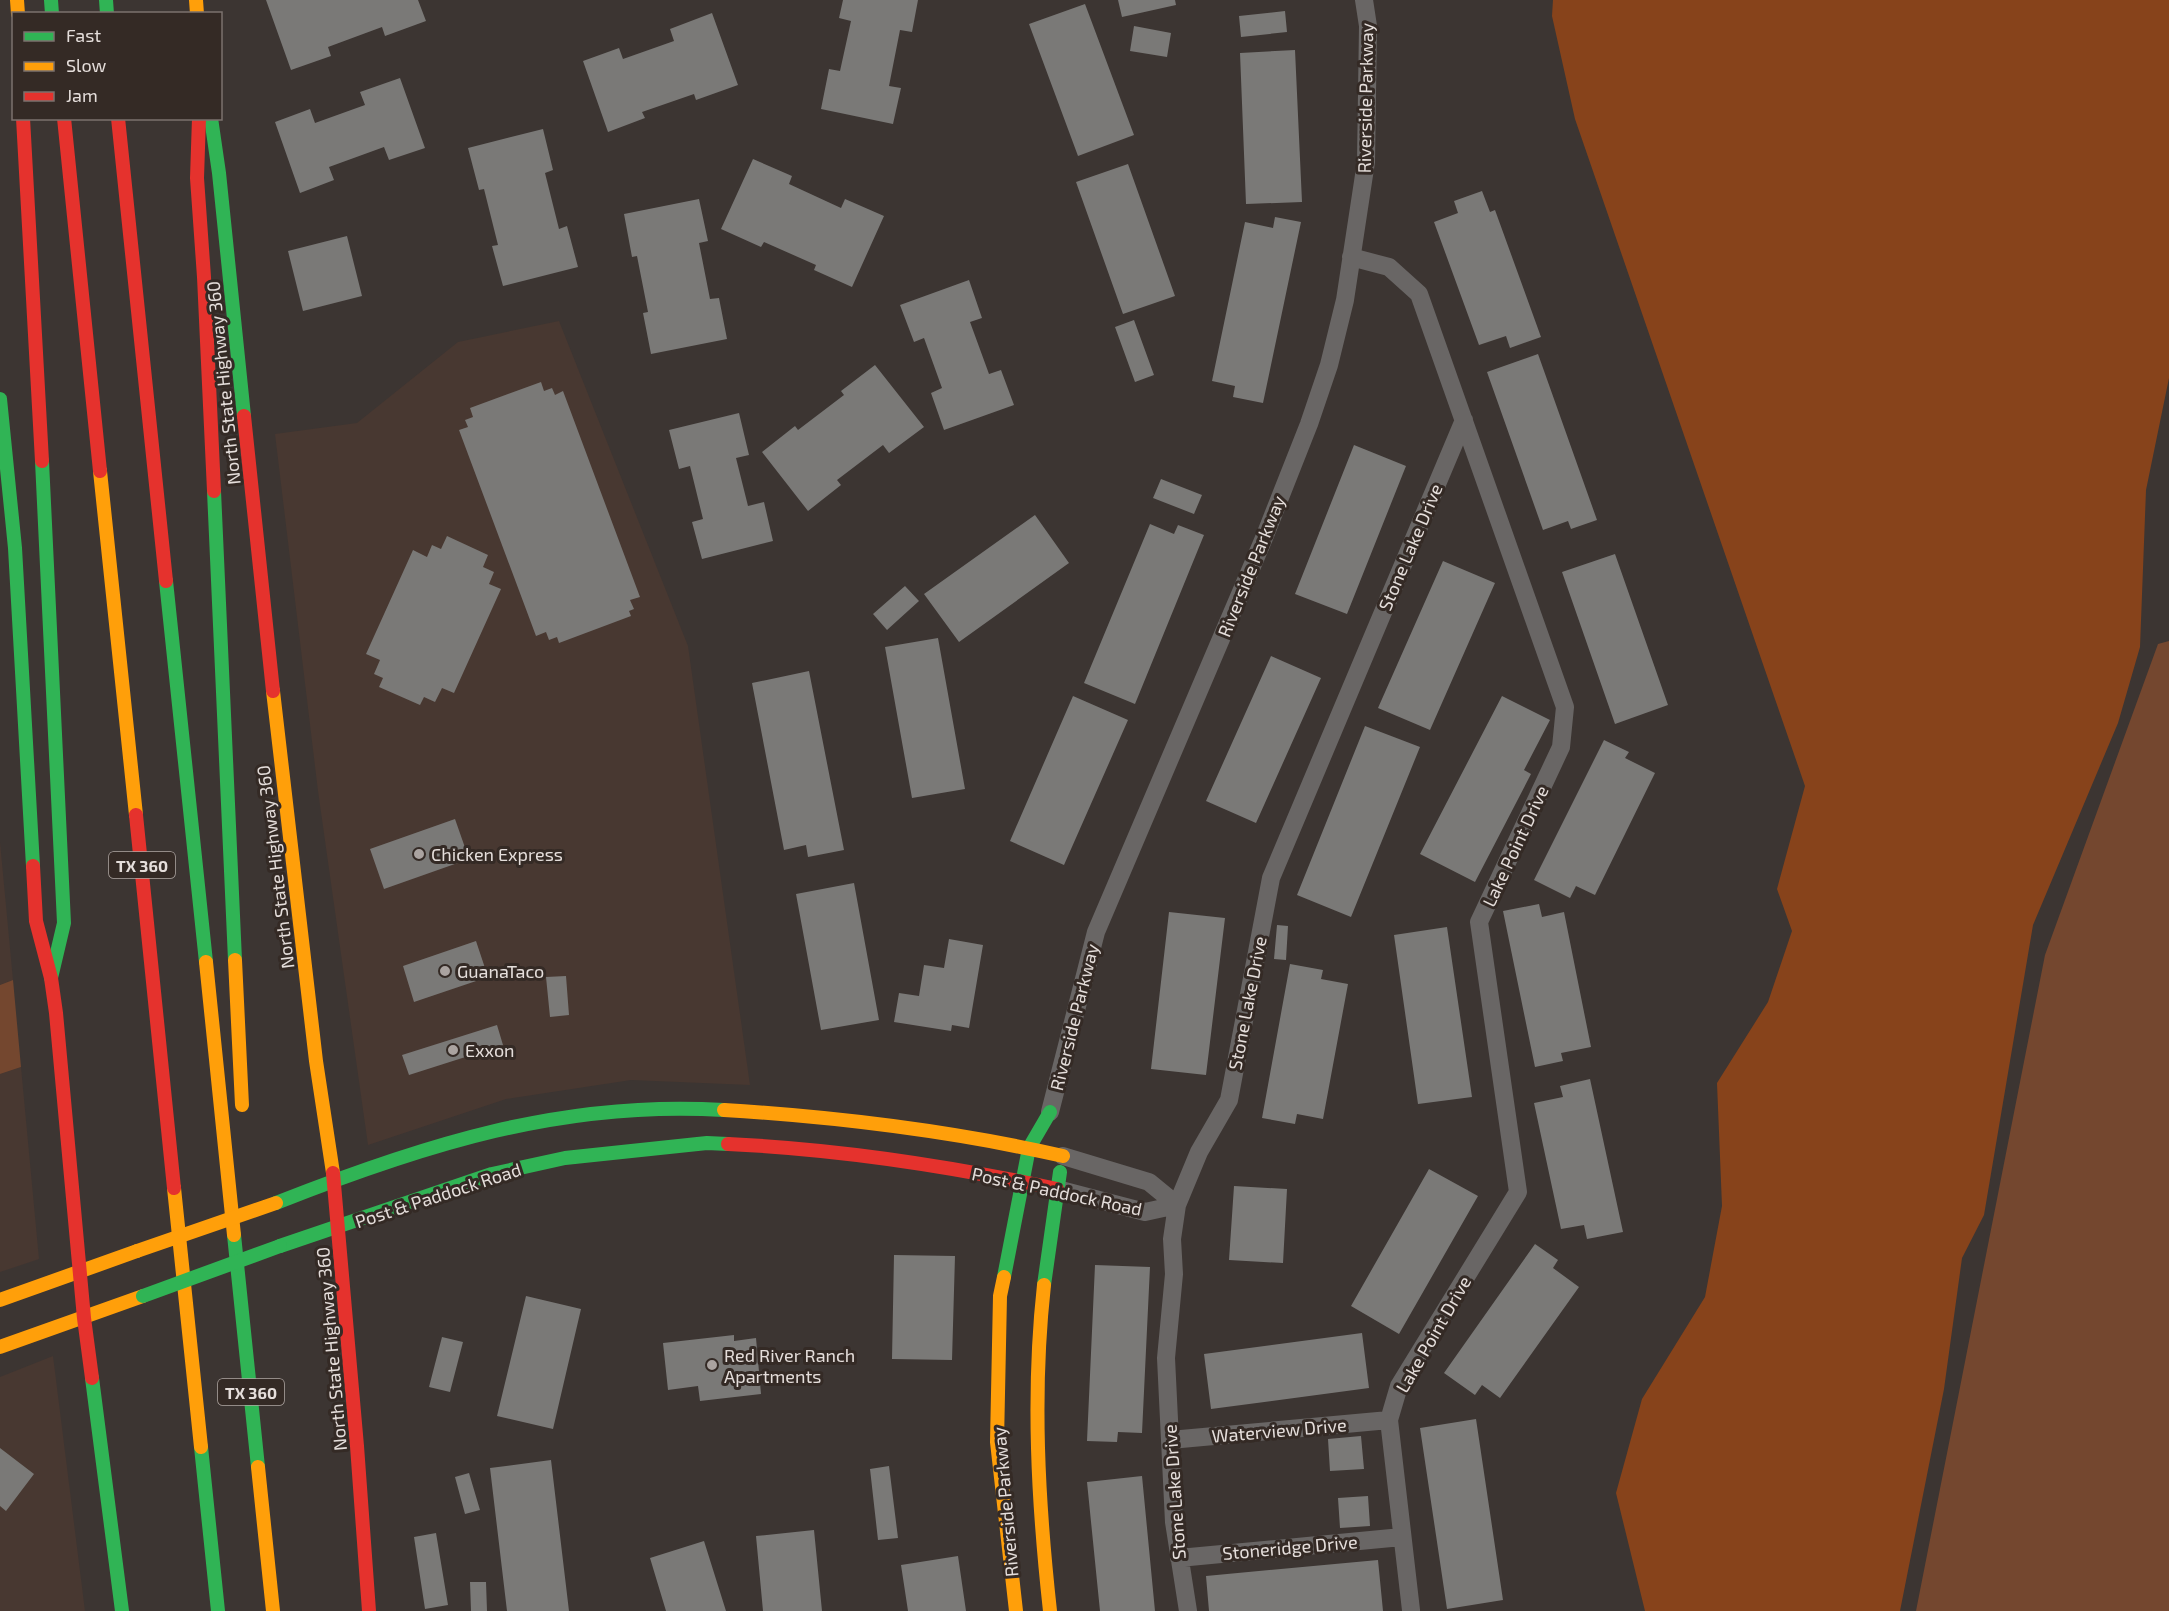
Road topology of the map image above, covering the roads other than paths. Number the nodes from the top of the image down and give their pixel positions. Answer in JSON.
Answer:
{"nodes":[{"id":1,"x":1364,"y":0,"type":"edge"},
{"id":2,"x":23,"y":120,"type":"edge"},
{"id":3,"x":64,"y":120,"type":"edge"},
{"id":4,"x":118,"y":120,"type":"edge"},
{"id":5,"x":199,"y":120,"type":"edge"},
{"id":6,"x":211,"y":120,"type":"edge"},
{"id":7,"x":1351,"y":257,"type":"junction"},
{"id":8,"x":0,"y":399,"type":"edge"},
{"id":9,"x":1464,"y":420,"type":"junction"},
{"id":10,"x":51,"y":978,"type":"junction"},
{"id":11,"x":243,"y":1117,"type":"dead end"},
{"id":12,"x":677,"y":1119,"type":"junction"},
{"id":13,"x":1054,"y":1126,"type":"junction"},
{"id":14,"x":240,"y":1140,"type":"dead end"},
{"id":15,"x":685,"y":1145,"type":"junction"},
{"id":16,"x":1029,"y":1148,"type":"junction"},
{"id":17,"x":1063,"y":1156,"type":"junction"},
{"id":18,"x":229,"y":1173,"type":"junction"},
{"id":19,"x":334,"y":1180,"type":"junction"},
{"id":20,"x":1023,"y":1181,"type":"junction"},
{"id":21,"x":1057,"y":1189,"type":"junction"},
{"id":22,"x":1177,"y":1205,"type":"junction"},
{"id":23,"x":338,"y":1226,"type":"junction"},
{"id":24,"x":79,"y":1271,"type":"junction"},
{"id":25,"x":0,"y":1300,"type":"edge"},
{"id":26,"x":84,"y":1318,"type":"junction"},
{"id":27,"x":0,"y":1347,"type":"edge"},
{"id":28,"x":1389,"y":1420,"type":"junction"},
{"id":29,"x":1170,"y":1440,"type":"junction"},
{"id":30,"x":1402,"y":1537,"type":"junction"},
{"id":31,"x":1179,"y":1558,"type":"junction"},
{"id":32,"x":1411,"y":1610,"type":"edge"},
{"id":33,"x":122,"y":1611,"type":"edge"},
{"id":34,"x":218,"y":1611,"type":"edge"},
{"id":35,"x":273,"y":1611,"type":"edge"},
{"id":36,"x":369,"y":1611,"type":"edge"},
{"id":37,"x":1016,"y":1611,"type":"edge"},
{"id":38,"x":1050,"y":1611,"type":"edge"},
{"id":39,"x":1188,"y":1611,"type":"edge"}],
"edges":[{"from":1,"to":7,"type":"street","name":"Riverside Parkway"},
{"from":2,"to":10,"type":"main road"},
{"from":3,"to":34,"type":"main road","number":"TX 360"},
{"from":4,"to":18,"type":"main road","number":"TX 360"},
{"from":5,"to":11,"type":"main road"},
{"from":6,"to":19,"type":"main road","name":"North State Highway 360"},
{"from":7,"to":9,"type":"street","name":"Lake Point Drive"},
{"from":7,"to":13,"type":"street","name":"Riverside Parkway"},
{"from":8,"to":10,"type":"main road"},
{"from":9,"to":22,"type":"street","name":"Stone Lake Drive"},
{"from":9,"to":28,"type":"street","name":"Lake Point Drive"},
{"from":10,"to":24,"type":"main road"},
{"from":12,"to":15,"type":"main road"},
{"from":12,"to":16,"type":"main road","name":"Post & Paddock Road"},
{"from":12,"to":19,"type":"main road","name":"Post & Paddock Road"},
{"from":13,"to":16,"type":"main road","name":"Riverside Parkway"},
{"from":13,"to":17,"type":"main road","name":"Riverside Parkway"},
{"from":14,"to":18,"type":"main road"},
{"from":15,"to":20,"type":"main road","name":"Post & Paddock Road"},
{"from":15,"to":23,"type":"main road","name":"Post & Paddock Road"},
{"from":16,"to":17,"type":"main road","name":"Post & Paddock Road"},
{"from":16,"to":20,"type":"main road","name":"Riverside Parkway"},
{"from":17,"to":21,"type":"main road","name":"Riverside Parkway"},
{"from":17,"to":22,"type":"street","name":"Post & Paddock Road"},
{"from":18,"to":35,"type":"main road","number":"TX 360"},
{"from":19,"to":23,"type":"main road","name":"North State Highway 360"},
{"from":19,"to":24,"type":"main road","name":"Post & Paddock Road","bridge":true},
{"from":20,"to":21,"type":"main road","name":"Post & Paddock Road"},
{"from":20,"to":37,"type":"main road","name":"Riverside Parkway"},
{"from":21,"to":22,"type":"street","name":"Post & Paddock Road"},
{"from":21,"to":38,"type":"main road","name":"Riverside Parkway"},
{"from":22,"to":29,"type":"street","name":"Stone Lake Drive"},
{"from":23,"to":26,"type":"main road","name":"Post & Paddock Road","bridge":true},
{"from":23,"to":36,"type":"main road","name":"North State Highway 360"},
{"from":24,"to":25,"type":"main road","name":"Post & Paddock Road"},
{"from":24,"to":26,"type":"main road"},
{"from":26,"to":27,"type":"main road","name":"Post & Paddock Road"},
{"from":26,"to":33,"type":"main road"},
{"from":28,"to":29,"type":"street","name":"Waterview Drive"},
{"from":28,"to":30,"type":"street","name":"Lake Point Drive"},
{"from":29,"to":31,"type":"street","name":"Stone Lake Drive"},
{"from":30,"to":31,"type":"street","name":"Stoneridge Drive"},
{"from":30,"to":32,"type":"street","name":"Lake Point Drive"},
{"from":31,"to":39,"type":"street","name":"Stone Lake Drive"}]}
